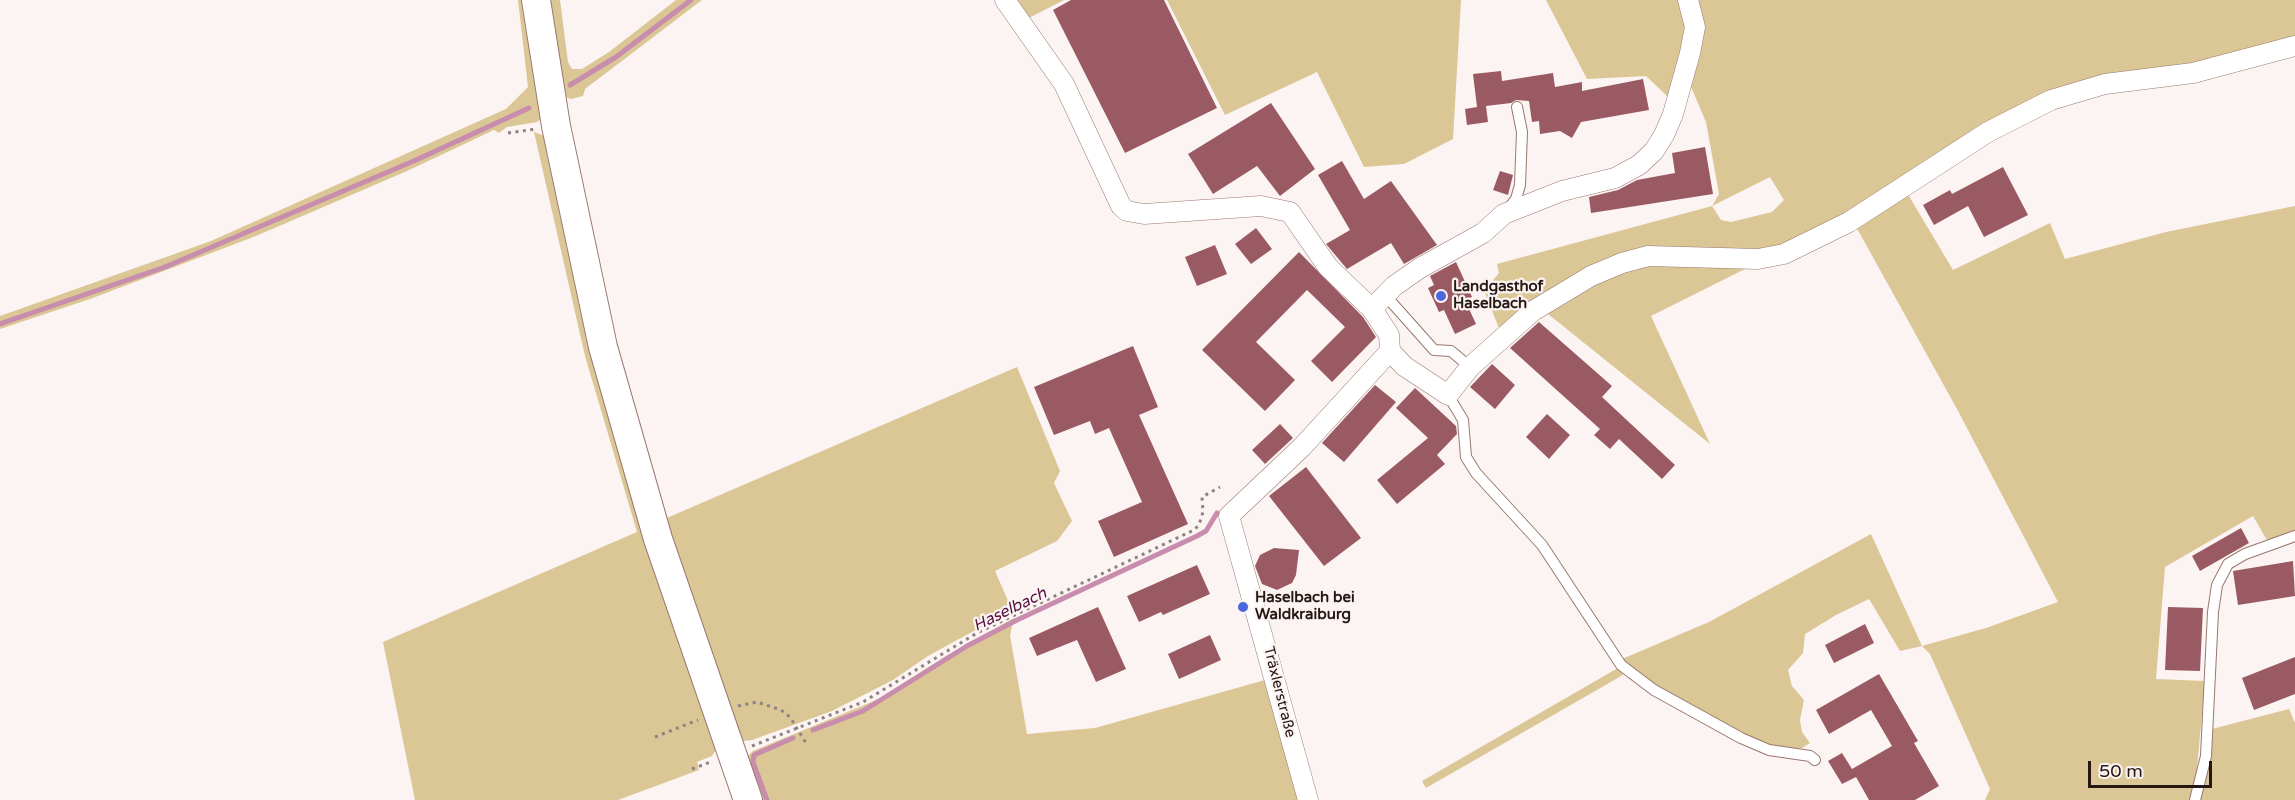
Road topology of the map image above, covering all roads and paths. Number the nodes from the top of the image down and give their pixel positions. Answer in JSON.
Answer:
{"nodes":[{"id":1,"x":536,"y":0,"type":"edge"},
{"id":2,"x":1005,"y":0,"type":"edge"},
{"id":3,"x":1688,"y":0,"type":"edge"},
{"id":4,"x":2295,"y":46,"type":"edge"},
{"id":5,"x":1517,"y":107,"type":"dead end"},
{"id":6,"x":556,"y":126,"type":"junction"},
{"id":7,"x":508,"y":133,"type":"dead end"},
{"id":8,"x":1504,"y":214,"type":"junction"},
{"id":9,"x":1379,"y":302,"type":"junction"},
{"id":10,"x":1390,"y":351,"type":"junction"},
{"id":11,"x":1470,"y":367,"type":"junction"},
{"id":12,"x":1448,"y":395,"type":"junction"},
{"id":13,"x":1220,"y":487,"type":"dead end"},
{"id":14,"x":2295,"y":536,"type":"edge"},
{"id":15,"x":733,"y":708,"type":"dead end"},
{"id":16,"x":699,"y":720,"type":"dead end"},
{"id":17,"x":798,"y":729,"type":"junction"},
{"id":18,"x":655,"y":737,"type":"dead end"},
{"id":19,"x":806,"y":742,"type":"dead end"},
{"id":20,"x":731,"y":754,"type":"junction"},
{"id":21,"x":1815,"y":760,"type":"dead end"},
{"id":22,"x":692,"y":769,"type":"dead end"},
{"id":23,"x":748,"y":800,"type":"edge"},
{"id":24,"x":1308,"y":800,"type":"edge"},
{"id":25,"x":2195,"y":800,"type":"edge"}],
"edges":[{"from":1,"to":6,"type":"street"},
{"from":2,"to":9,"type":"street"},
{"from":3,"to":8,"type":"street"},
{"from":4,"to":11,"type":"street"},
{"from":5,"to":8,"type":"lane"},
{"from":6,"to":7,"type":"path"},
{"from":6,"to":20,"type":"street"},
{"from":8,"to":9,"type":"street"},
{"from":9,"to":10,"type":"street"},
{"from":9,"to":11,"type":"lane"},
{"from":10,"to":12,"type":"street"},
{"from":10,"to":24,"type":"street","name":"Träxlerstraße"},
{"from":11,"to":12,"type":"street"},
{"from":12,"to":21,"type":"lane"},
{"from":13,"to":17,"type":"path"},
{"from":14,"to":25,"type":"lane"},
{"from":15,"to":17,"type":"path"},
{"from":16,"to":18,"type":"path"},
{"from":17,"to":19,"type":"path"},
{"from":17,"to":20,"type":"path"},
{"from":20,"to":22,"type":"path"},
{"from":20,"to":23,"type":"street"}]}
